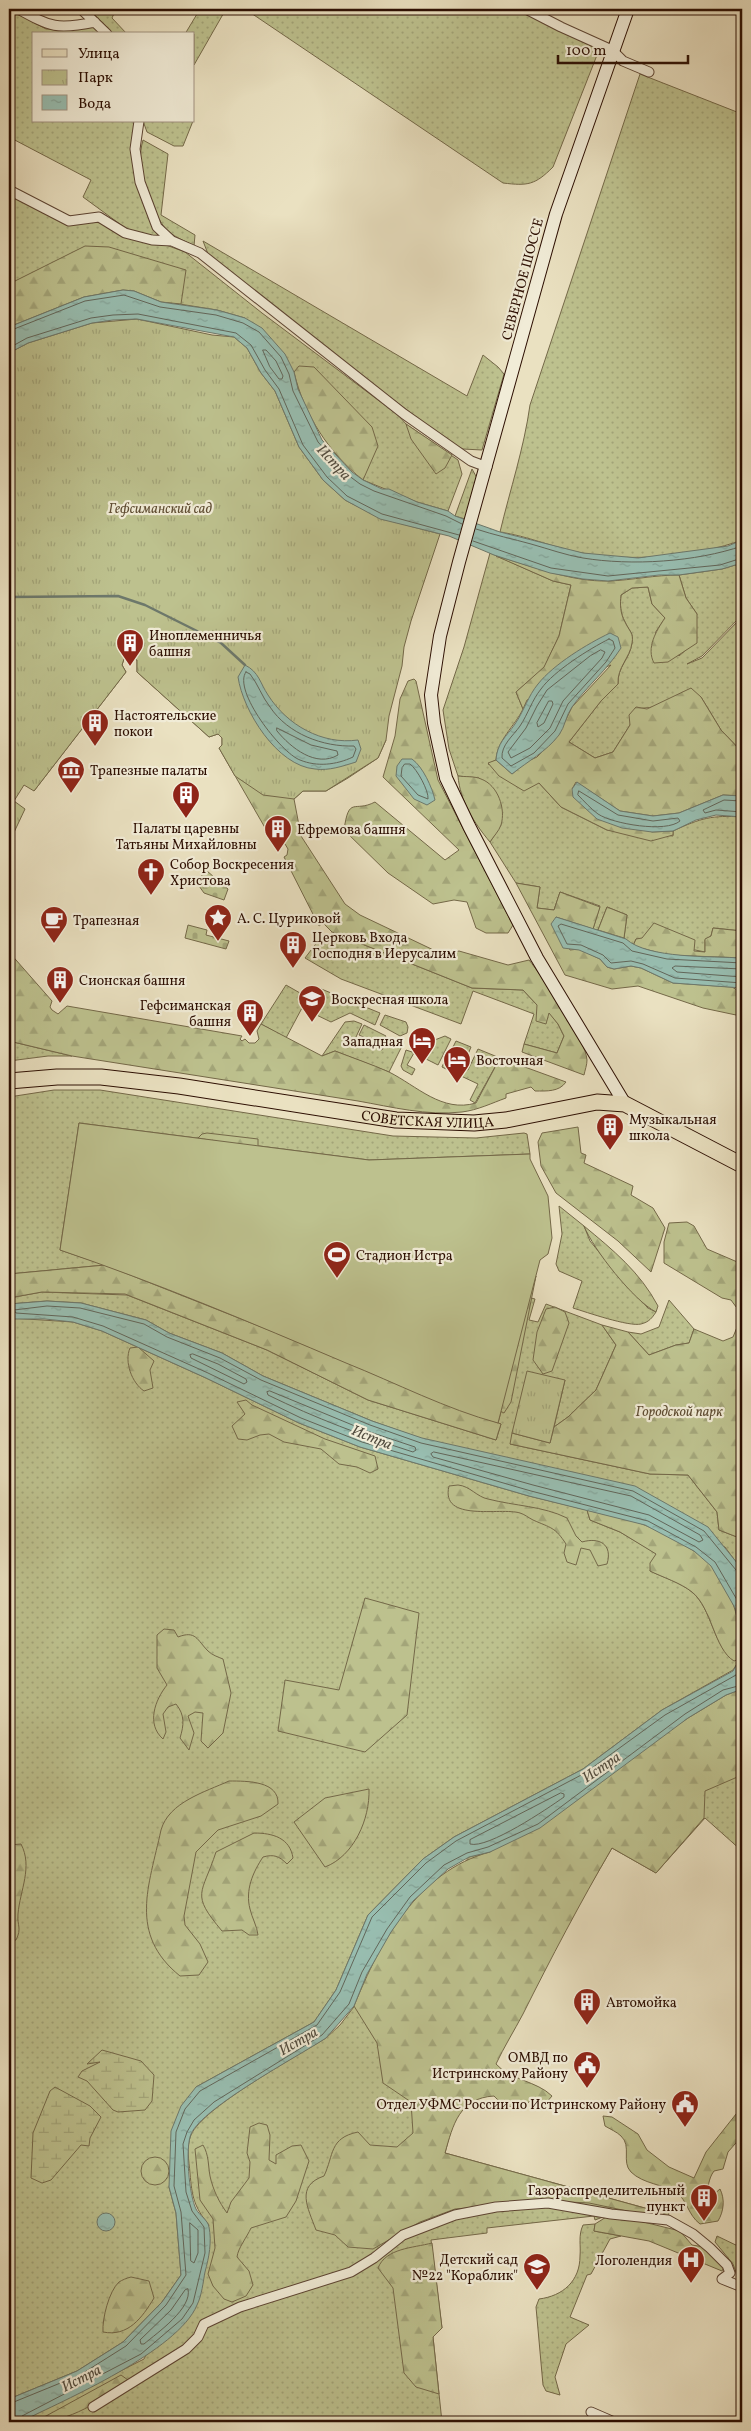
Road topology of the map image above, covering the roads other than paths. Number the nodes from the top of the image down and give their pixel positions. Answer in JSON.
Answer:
{"nodes":[{"id":1,"x":18,"y":9,"type":"edge"},
{"id":2,"x":81,"y":9,"type":"edge"},
{"id":3,"x":526,"y":9,"type":"edge"},
{"id":4,"x":628,"y":9,"type":"edge"},
{"id":5,"x":95,"y":22,"type":"junction"},
{"id":6,"x":105,"y":32,"type":"edge"},
{"id":7,"x":612,"y":50,"type":"junction"},
{"id":8,"x":649,"y":72,"type":"dead end"},
{"id":9,"x":139,"y":122,"type":"edge"},
{"id":10,"x":9,"y":190,"type":"edge"},
{"id":11,"x":172,"y":241,"type":"junction"},
{"id":12,"x":487,"y":467,"type":"junction"},
{"id":13,"x":9,"y":1081,"type":"edge"},
{"id":14,"x":625,"y":1104,"type":"junction"},
{"id":15,"x":742,"y":1165,"type":"edge"},
{"id":16,"x":742,"y":2287,"type":"edge"},
{"id":17,"x":94,"y":2408,"type":"dead end"},
{"id":18,"x":591,"y":2412,"type":"dead end"},
{"id":19,"x":614,"y":2422,"type":"edge"}],
"edges":[{"from":1,"to":5,"type":"street"},
{"from":2,"to":5,"type":"street"},
{"from":3,"to":7,"type":"street"},
{"from":4,"to":7,"type":"main road","name":"СЕВЕРНОЕ ШОССЕ"},
{"from":5,"to":6,"type":"street"},
{"from":7,"to":8,"type":"street"},
{"from":7,"to":12,"type":"main road","name":"СЕВЕРНОЕ ШОССЕ"},
{"from":9,"to":11,"type":"street"},
{"from":10,"to":11,"type":"street"},
{"from":11,"to":12,"type":"street"},
{"from":12,"to":14,"type":"main road","name":"СЕВЕРНОЕ ШОССЕ"},
{"from":13,"to":14,"type":"main road","name":"СОВЕТСКАЯ УЛИЦА"},
{"from":14,"to":15,"type":"main road","name":"СОВЕТСКАЯ УЛИЦА"},
{"from":16,"to":17,"type":"street"},
{"from":18,"to":19,"type":"street"}]}
